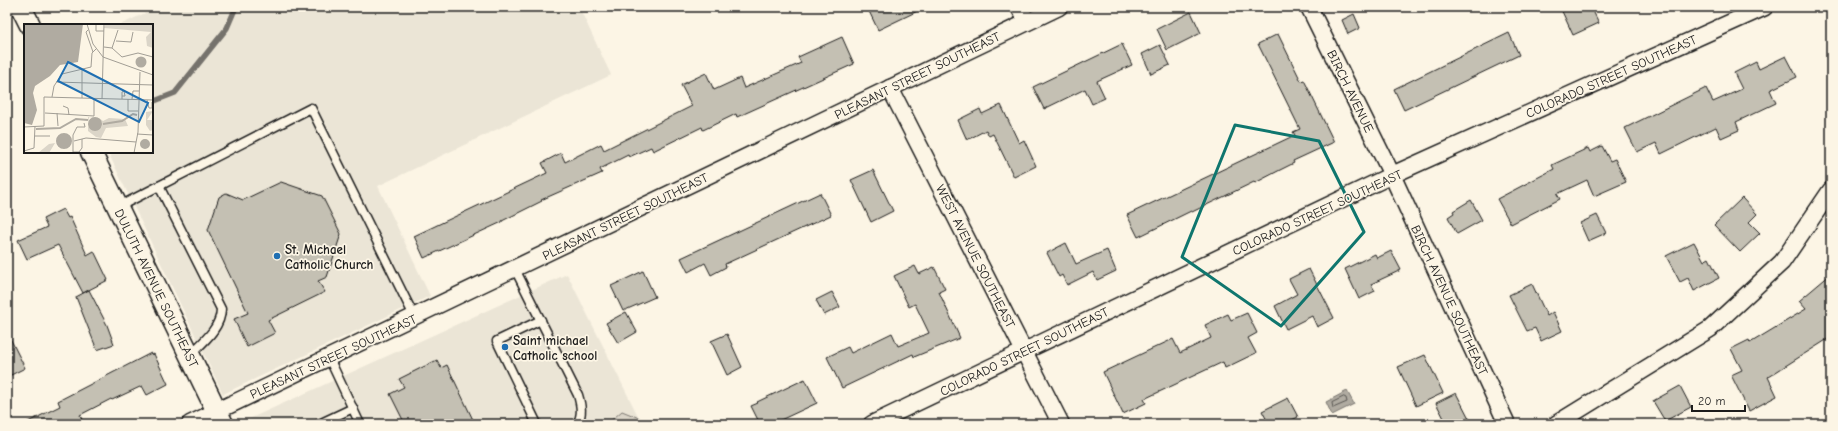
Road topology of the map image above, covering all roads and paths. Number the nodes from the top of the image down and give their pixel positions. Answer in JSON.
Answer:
{"nodes":[{"id":1,"x":21,"y":7,"type":"edge"},
{"id":2,"x":1019,"y":7,"type":"edge"},
{"id":3,"x":1059,"y":7,"type":"edge"},
{"id":4,"x":1309,"y":7,"type":"edge"},
{"id":5,"x":1765,"y":7,"type":"edge"},
{"id":6,"x":1027,"y":21,"type":"junction"},
{"id":7,"x":30,"y":24,"type":"edge"},
{"id":8,"x":890,"y":88,"type":"junction"},
{"id":9,"x":91,"y":153,"type":"edge"},
{"id":10,"x":1392,"y":175,"type":"junction"},
{"id":11,"x":159,"y":186,"type":"junction"},
{"id":12,"x":1831,"y":190,"type":"edge"},
{"id":13,"x":117,"y":207,"type":"junction"},
{"id":14,"x":515,"y":269,"type":"junction"},
{"id":15,"x":415,"y":318,"type":"junction"},
{"id":16,"x":541,"y":320,"type":"junction"},
{"id":17,"x":1024,"y":351,"type":"junction"},
{"id":18,"x":190,"y":356,"type":"junction"},
{"id":19,"x":329,"y":358,"type":"junction"},
{"id":20,"x":353,"y":408,"type":"junction"},
{"id":21,"x":220,"y":418,"type":"edge"},
{"id":22,"x":190,"y":424,"type":"edge"},
{"id":23,"x":319,"y":424,"type":"edge"},
{"id":24,"x":360,"y":424,"type":"edge"},
{"id":25,"x":537,"y":424,"type":"edge"},
{"id":26,"x":577,"y":424,"type":"edge"},
{"id":27,"x":872,"y":424,"type":"edge"},
{"id":28,"x":1061,"y":424,"type":"edge"},
{"id":29,"x":1507,"y":424,"type":"edge"},
{"id":30,"x":1556,"y":424,"type":"edge"}],
"edges":[{"from":1,"to":7,"type":"street"},
{"from":2,"to":6,"type":"street"},
{"from":3,"to":6,"type":"street","name":"PLEASANT STREET SOUTHEAST"},
{"from":4,"to":10,"type":"street","name":"BIRCH AVENUE"},
{"from":5,"to":10,"type":"street","name":"COLORADO STREET SOUTHEAST"},
{"from":6,"to":8,"type":"street","name":"PLEASANT STREET SOUTHEAST"},
{"from":8,"to":14,"type":"street","name":"PLEASANT STREET SOUTHEAST"},
{"from":8,"to":17,"type":"street","name":"WEST AVENUE SOUTHEAST"},
{"from":9,"to":13,"type":"street","name":"DULUTH AVENUE SOUTHEAST"},
{"from":10,"to":17,"type":"street","name":"COLORADO STREET SOUTHEAST"},
{"from":10,"to":29,"type":"street","name":"BIRCH AVENUE SOUTHEAST"},
{"from":11,"to":13,"type":"lane"},
{"from":11,"to":15,"type":"lane"},
{"from":11,"to":18,"type":"lane"},
{"from":12,"to":30,"type":"street"},
{"from":13,"to":18,"type":"street","name":"DULUTH AVENUE SOUTHEAST"},
{"from":14,"to":15,"type":"street","name":"PLEASANT STREET SOUTHEAST"},
{"from":14,"to":16,"type":"lane"},
{"from":15,"to":19,"type":"street","name":"PLEASANT STREET SOUTHEAST"},
{"from":16,"to":25,"type":"lane"},
{"from":16,"to":26,"type":"lane"},
{"from":17,"to":27,"type":"street","name":"COLORADO STREET SOUTHEAST"},
{"from":17,"to":28,"type":"street","name":"WEST AVENUE SOUTHEAST"},
{"from":18,"to":21,"type":"street","name":"DULUTH AVENUE SOUTHEAST"},
{"from":19,"to":20,"type":"lane"},
{"from":19,"to":21,"type":"street","name":"PLEASANT STREET SOUTHEAST"},
{"from":20,"to":23,"type":"lane"},
{"from":20,"to":24,"type":"lane"},
{"from":21,"to":22,"type":"street","name":"PLEASANT STREET SOUTHEAST"}]}
